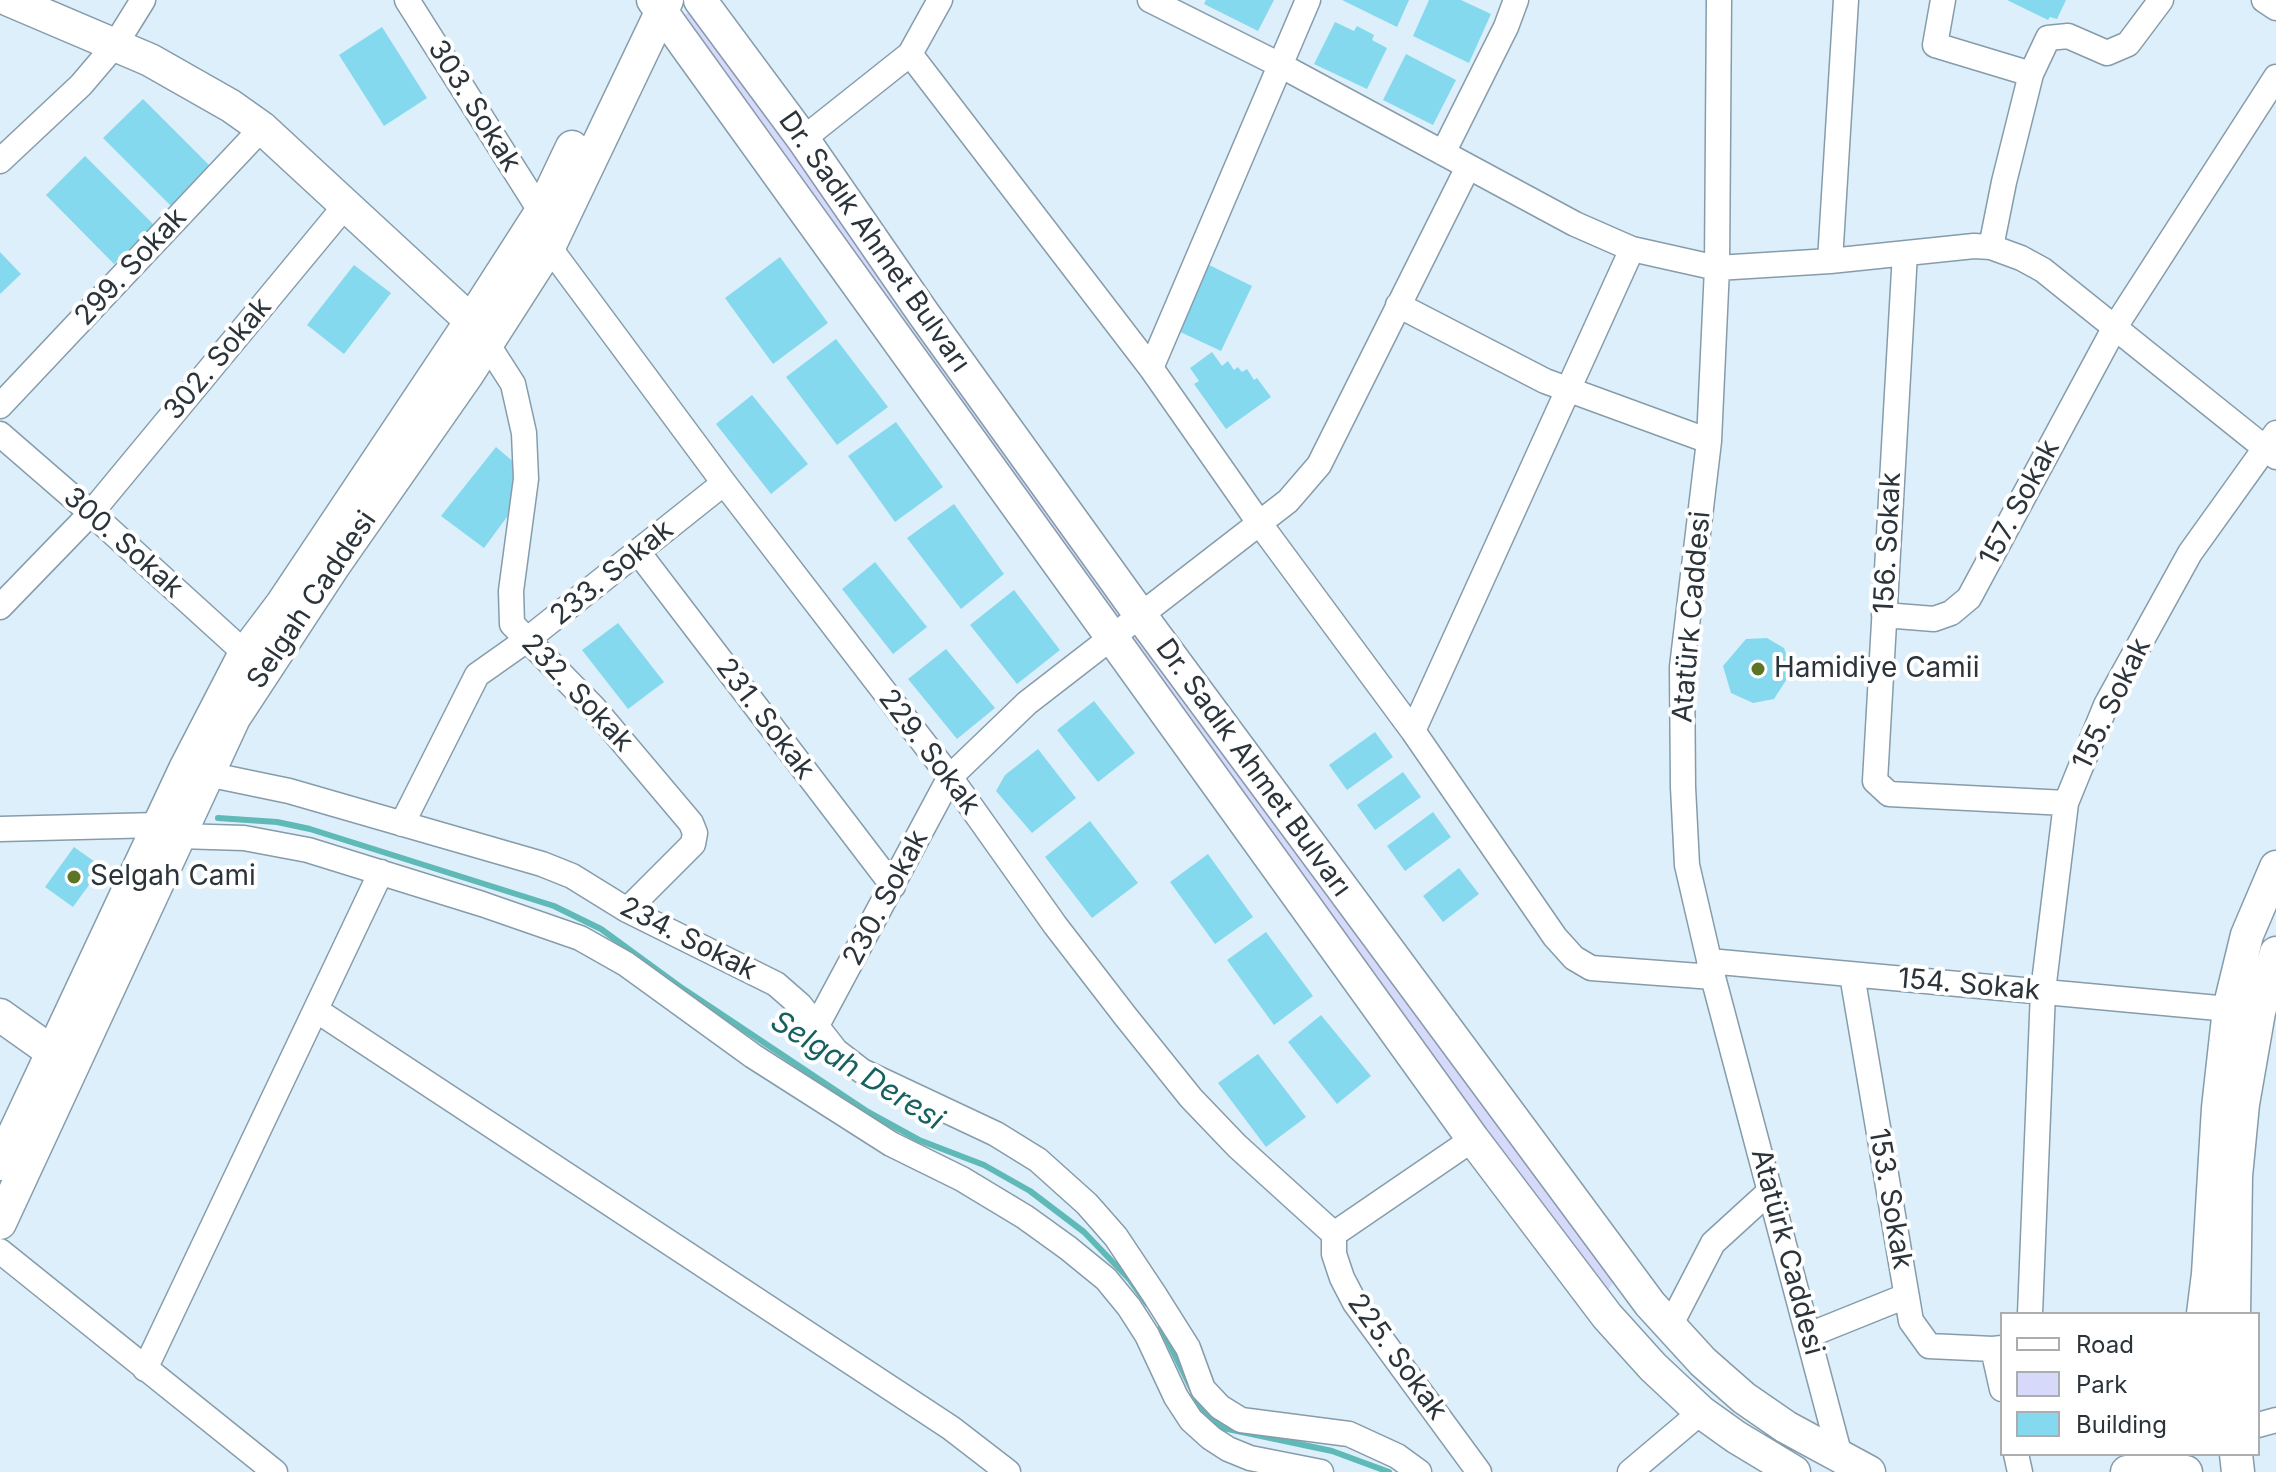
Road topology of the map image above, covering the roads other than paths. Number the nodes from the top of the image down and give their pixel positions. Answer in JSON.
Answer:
{"nodes":[{"id":1,"x":9,"y":0,"type":"edge"},
{"id":2,"x":143,"y":0,"type":"edge"},
{"id":3,"x":407,"y":0,"type":"edge"},
{"id":4,"x":700,"y":0,"type":"edge"},
{"id":5,"x":940,"y":0,"type":"edge"},
{"id":6,"x":1150,"y":0,"type":"edge"},
{"id":7,"x":1308,"y":0,"type":"edge"},
{"id":8,"x":1516,"y":0,"type":"edge"},
{"id":9,"x":1719,"y":0,"type":"edge"},
{"id":10,"x":1846,"y":0,"type":"edge"},
{"id":11,"x":1943,"y":0,"type":"edge"},
{"id":12,"x":2161,"y":0,"type":"edge"},
{"id":13,"x":2264,"y":0,"type":"edge"},
{"id":14,"x":656,"y":3,"type":"edge"},
{"id":15,"x":2276,"y":8,"type":"edge"},
{"id":16,"x":115,"y":45,"type":"junction"},
{"id":17,"x":910,"y":54,"type":"junction"},
{"id":18,"x":1280,"y":65,"type":"junction"},
{"id":19,"x":2031,"y":74,"type":"junction"},
{"id":20,"x":2276,"y":77,"type":"edge"},
{"id":21,"x":262,"y":128,"type":"junction"},
{"id":22,"x":803,"y":139,"type":"junction"},
{"id":23,"x":1443,"y":153,"type":"junction"},
{"id":24,"x":0,"y":161,"type":"edge"},
{"id":25,"x":1468,"y":167,"type":"junction"},
{"id":26,"x":345,"y":206,"type":"junction"},
{"id":27,"x":541,"y":212,"type":"junction"},
{"id":28,"x":549,"y":247,"type":"junction"},
{"id":29,"x":1991,"y":247,"type":"junction"},
{"id":30,"x":1632,"y":249,"type":"junction"},
{"id":31,"x":1905,"y":253,"type":"junction"},
{"id":32,"x":1830,"y":261,"type":"junction"},
{"id":33,"x":1717,"y":268,"type":"junction"},
{"id":34,"x":1398,"y":305,"type":"junction"},
{"id":35,"x":2115,"y":327,"type":"junction"},
{"id":36,"x":479,"y":333,"type":"junction"},
{"id":37,"x":1151,"y":368,"type":"junction"},
{"id":38,"x":1568,"y":389,"type":"junction"},
{"id":39,"x":0,"y":406,"type":"edge"},
{"id":40,"x":0,"y":434,"type":"edge"},
{"id":41,"x":1709,"y":441,"type":"junction"},
{"id":42,"x":2272,"y":446,"type":"edge"},
{"id":43,"x":724,"y":483,"type":"junction"},
{"id":44,"x":91,"y":513,"type":"junction"},
{"id":45,"x":1260,"y":524,"type":"junction"},
{"id":46,"x":638,"y":552,"type":"junction"},
{"id":47,"x":0,"y":607,"type":"edge"},
{"id":48,"x":1884,"y":615,"type":"junction"},
{"id":49,"x":1141,"y":616,"type":"junction"},
{"id":50,"x":1111,"y":638,"type":"junction"},
{"id":51,"x":528,"y":639,"type":"junction"},
{"id":52,"x":245,"y":653,"type":"junction"},
{"id":53,"x":1413,"y":731,"type":"junction"},
{"id":54,"x":207,"y":774,"type":"junction"},
{"id":55,"x":950,"y":777,"type":"junction"},
{"id":56,"x":2066,"y":803,"type":"junction"},
{"id":57,"x":402,"y":824,"type":"junction"},
{"id":58,"x":0,"y":829,"type":"edge"},
{"id":59,"x":169,"y":830,"type":"junction"},
{"id":60,"x":2276,"y":867,"type":"edge"},
{"id":61,"x":381,"y":872,"type":"junction"},
{"id":62,"x":893,"y":886,"type":"junction"},
{"id":63,"x":627,"y":910,"type":"junction"},
{"id":64,"x":2276,"y":953,"type":"edge"},
{"id":65,"x":1711,"y":969,"type":"junction"},
{"id":66,"x":1852,"y":975,"type":"junction"},
{"id":67,"x":2043,"y":991,"type":"junction"},
{"id":68,"x":316,"y":1010,"type":"junction"},
{"id":69,"x":2254,"y":1011,"type":"edge"},
{"id":70,"x":5,"y":1027,"type":"edge"},
{"id":71,"x":816,"y":1027,"type":"junction"},
{"id":72,"x":52,"y":1052,"type":"junction"},
{"id":73,"x":1473,"y":1139,"type":"junction"},
{"id":74,"x":0,"y":1164,"type":"edge"},
{"id":75,"x":1770,"y":1191,"type":"junction"},
{"id":76,"x":0,"y":1223,"type":"edge"},
{"id":77,"x":1334,"y":1234,"type":"junction"},
{"id":78,"x":0,"y":1251,"type":"edge"},
{"id":79,"x":1906,"y":1296,"type":"junction"},
{"id":80,"x":2030,"y":1312,"type":"edge"},
{"id":81,"x":2203,"y":1312,"type":"edge"},
{"id":82,"x":2234,"y":1312,"type":"edge"},
{"id":83,"x":1670,"y":1326,"type":"junction"},
{"id":84,"x":1809,"y":1335,"type":"junction"},
{"id":85,"x":1998,"y":1348,"type":"edge"},
{"id":86,"x":2000,"y":1368,"type":"edge"},
{"id":87,"x":145,"y":1369,"type":"junction"},
{"id":88,"x":1701,"y":1412,"type":"junction"},
{"id":89,"x":1840,"y":1456,"type":"junction"},
{"id":90,"x":2127,"y":1456,"type":"edge"},
{"id":91,"x":1634,"y":1471,"type":"edge"},
{"id":92,"x":275,"y":1472,"type":"edge"},
{"id":93,"x":1008,"y":1472,"type":"edge"},
{"id":94,"x":1321,"y":1472,"type":"edge"},
{"id":95,"x":1419,"y":1472,"type":"edge"},
{"id":96,"x":1479,"y":1472,"type":"edge"},
{"id":97,"x":1794,"y":1472,"type":"edge"},
{"id":98,"x":1869,"y":1472,"type":"edge"},
{"id":99,"x":2113,"y":1472,"type":"edge"},
{"id":100,"x":2127,"y":1472,"type":"edge"},
{"id":101,"x":2186,"y":1472,"type":"edge"}],
"edges":[{"from":1,"to":16,"type":"main road"},
{"from":2,"to":16,"type":"street"},
{"from":3,"to":27,"type":"street","name":"303. Sokak"},
{"from":4,"to":22,"type":"main road","name":"Dr. Sadık Ahmet Bulvarı"},
{"from":5,"to":17,"type":"street"},
{"from":6,"to":18,"type":"street"},
{"from":7,"to":18,"type":"street"},
{"from":8,"to":23,"type":"street"},
{"from":9,"to":33,"type":"street","name":"Atatürk Caddesi"},
{"from":10,"to":32,"type":"street"},
{"from":11,"to":19,"type":"street"},
{"from":12,"to":19,"type":"street"},
{"from":13,"to":15,"type":"street"},
{"from":14,"to":27,"type":"main road","name":"Selgah Caddesi"},
{"from":14,"to":28,"type":"main road","name":"Selgah Caddesi"},
{"from":14,"to":50,"type":"main road","name":"Dr. Sadık Ahmet Bulvarı"},
{"from":16,"to":21,"type":"main road"},
{"from":16,"to":24,"type":"street"},
{"from":17,"to":22,"type":"street"},
{"from":17,"to":37,"type":"street","name":"154. Sokak"},
{"from":18,"to":23,"type":"street"},
{"from":18,"to":37,"type":"street"},
{"from":19,"to":29,"type":"street"},
{"from":20,"to":35,"type":"street","name":"157. Sokak"},
{"from":21,"to":26,"type":"main road"},
{"from":21,"to":39,"type":"street","name":"299. Sokak"},
{"from":22,"to":49,"type":"main road","name":"Dr. Sadık Ahmet Bulvarı"},
{"from":23,"to":25,"type":"street"},
{"from":25,"to":30,"type":"street"},
{"from":25,"to":34,"type":"street","name":"230. Sokak"},
{"from":26,"to":36,"type":"main road"},
{"from":26,"to":44,"type":"street","name":"302. Sokak"},
{"from":27,"to":36,"type":"main road","name":"Selgah Caddesi"},
{"from":28,"to":36,"type":"main road","name":"Selgah Caddesi"},
{"from":28,"to":43,"type":"street","name":"229. Sokak"},
{"from":29,"to":31,"type":"street"},
{"from":29,"to":35,"type":"street"},
{"from":30,"to":33,"type":"street"},
{"from":30,"to":38,"type":"street"},
{"from":31,"to":32,"type":"street"},
{"from":31,"to":48,"type":"street","name":"156. Sokak"},
{"from":32,"to":33,"type":"street"},
{"from":33,"to":41,"type":"street","name":"Atatürk Caddesi"},
{"from":34,"to":38,"type":"street"},
{"from":34,"to":45,"type":"street","name":"230. Sokak"},
{"from":35,"to":42,"type":"street"},
{"from":35,"to":48,"type":"street","name":"157. Sokak"},
{"from":36,"to":51,"type":"street","name":"232. Sokak"},
{"from":36,"to":52,"type":"main road","name":"Selgah Caddesi"},
{"from":36,"to":54,"type":"main road","name":"Selgah Caddesi"},
{"from":37,"to":45,"type":"street","name":"154. Sokak"},
{"from":38,"to":41,"type":"street"},
{"from":38,"to":53,"type":"street"},
{"from":40,"to":44,"type":"street","name":"300. Sokak"},
{"from":41,"to":65,"type":"street","name":"Atatürk Caddesi"},
{"from":42,"to":56,"type":"street","name":"155. Sokak"},
{"from":43,"to":46,"type":"street","name":"233. Sokak"},
{"from":43,"to":55,"type":"street","name":"229. Sokak"},
{"from":44,"to":47,"type":"street","name":"302. Sokak"},
{"from":44,"to":52,"type":"street","name":"300. Sokak"},
{"from":45,"to":49,"type":"street","name":"230. Sokak"},
{"from":45,"to":53,"type":"street","name":"154. Sokak"},
{"from":46,"to":51,"type":"street","name":"233. Sokak"},
{"from":46,"to":62,"type":"street","name":"231. Sokak"},
{"from":48,"to":56,"type":"street","name":"156. Sokak"},
{"from":49,"to":50,"type":"street","name":"230. Sokak"},
{"from":49,"to":83,"type":"main road","name":"Dr. Sadık Ahmet Bulvarı"},
{"from":50,"to":55,"type":"street","name":"230. Sokak"},
{"from":50,"to":73,"type":"main road","name":"Dr. Sadık Ahmet Bulvarı"},
{"from":51,"to":57,"type":"street","name":"233. Sokak"},
{"from":51,"to":63,"type":"street","name":"232. Sokak"},
{"from":52,"to":59,"type":"main road","name":"Selgah Caddesi"},
{"from":53,"to":65,"type":"street","name":"154. Sokak"},
{"from":54,"to":57,"type":"street","name":"234. Sokak"},
{"from":54,"to":59,"type":"main road","name":"Selgah Caddesi"},
{"from":55,"to":62,"type":"street","name":"230. Sokak"},
{"from":55,"to":77,"type":"street","name":"229. Sokak"},
{"from":56,"to":67,"type":"street","name":"155. Sokak"},
{"from":57,"to":63,"type":"street","name":"234. Sokak"},
{"from":58,"to":59,"type":"street"},
{"from":59,"to":61,"type":"street"},
{"from":59,"to":72,"type":"main road","name":"Selgah Caddesi"},
{"from":59,"to":76,"type":"main road","name":"Selgah Caddesi"},
{"from":60,"to":69,"type":"main road"},
{"from":61,"to":68,"type":"street"},
{"from":61,"to":94,"type":"street"},
{"from":62,"to":71,"type":"street","name":"230. Sokak"},
{"from":63,"to":71,"type":"street","name":"234. Sokak"},
{"from":64,"to":69,"type":"main road"},
{"from":65,"to":66,"type":"street","name":"154. Sokak"},
{"from":65,"to":75,"type":"street","name":"Atatürk Caddesi"},
{"from":66,"to":67,"type":"street","name":"154. Sokak"},
{"from":66,"to":79,"type":"street","name":"153. Sokak"},
{"from":67,"to":69,"type":"street","name":"154. Sokak"},
{"from":67,"to":80,"type":"street"},
{"from":68,"to":87,"type":"street"},
{"from":68,"to":93,"type":"street"},
{"from":69,"to":81,"type":"main road"},
{"from":69,"to":82,"type":"main road"},
{"from":70,"to":72,"type":"main road"},
{"from":71,"to":95,"type":"street","name":"234. Sokak"},
{"from":72,"to":74,"type":"main road","name":"Selgah Caddesi"},
{"from":73,"to":77,"type":"street"},
{"from":73,"to":88,"type":"main road","name":"Dr. Sadık Ahmet Bulvarı"},
{"from":75,"to":83,"type":"street"},
{"from":75,"to":84,"type":"street","name":"Atatürk Caddesi"},
{"from":77,"to":96,"type":"street","name":"225. Sokak"},
{"from":78,"to":87,"type":"street"},
{"from":79,"to":84,"type":"street"},
{"from":79,"to":85,"type":"street","name":"153. Sokak"},
{"from":83,"to":89,"type":"main road","name":"Dr. Sadık Ahmet Bulvarı"},
{"from":84,"to":89,"type":"street","name":"Atatürk Caddesi"},
{"from":85,"to":86,"type":"street"},
{"from":87,"to":92,"type":"street"},
{"from":88,"to":91,"type":"street"},
{"from":88,"to":97,"type":"main road","name":"Dr. Sadık Ahmet Bulvarı"},
{"from":89,"to":98,"type":"main road","name":"Dr. Sadık Ahmet Bulvarı"},
{"from":90,"to":99,"type":"main road"},
{"from":100,"to":101,"type":"main road"}]}
